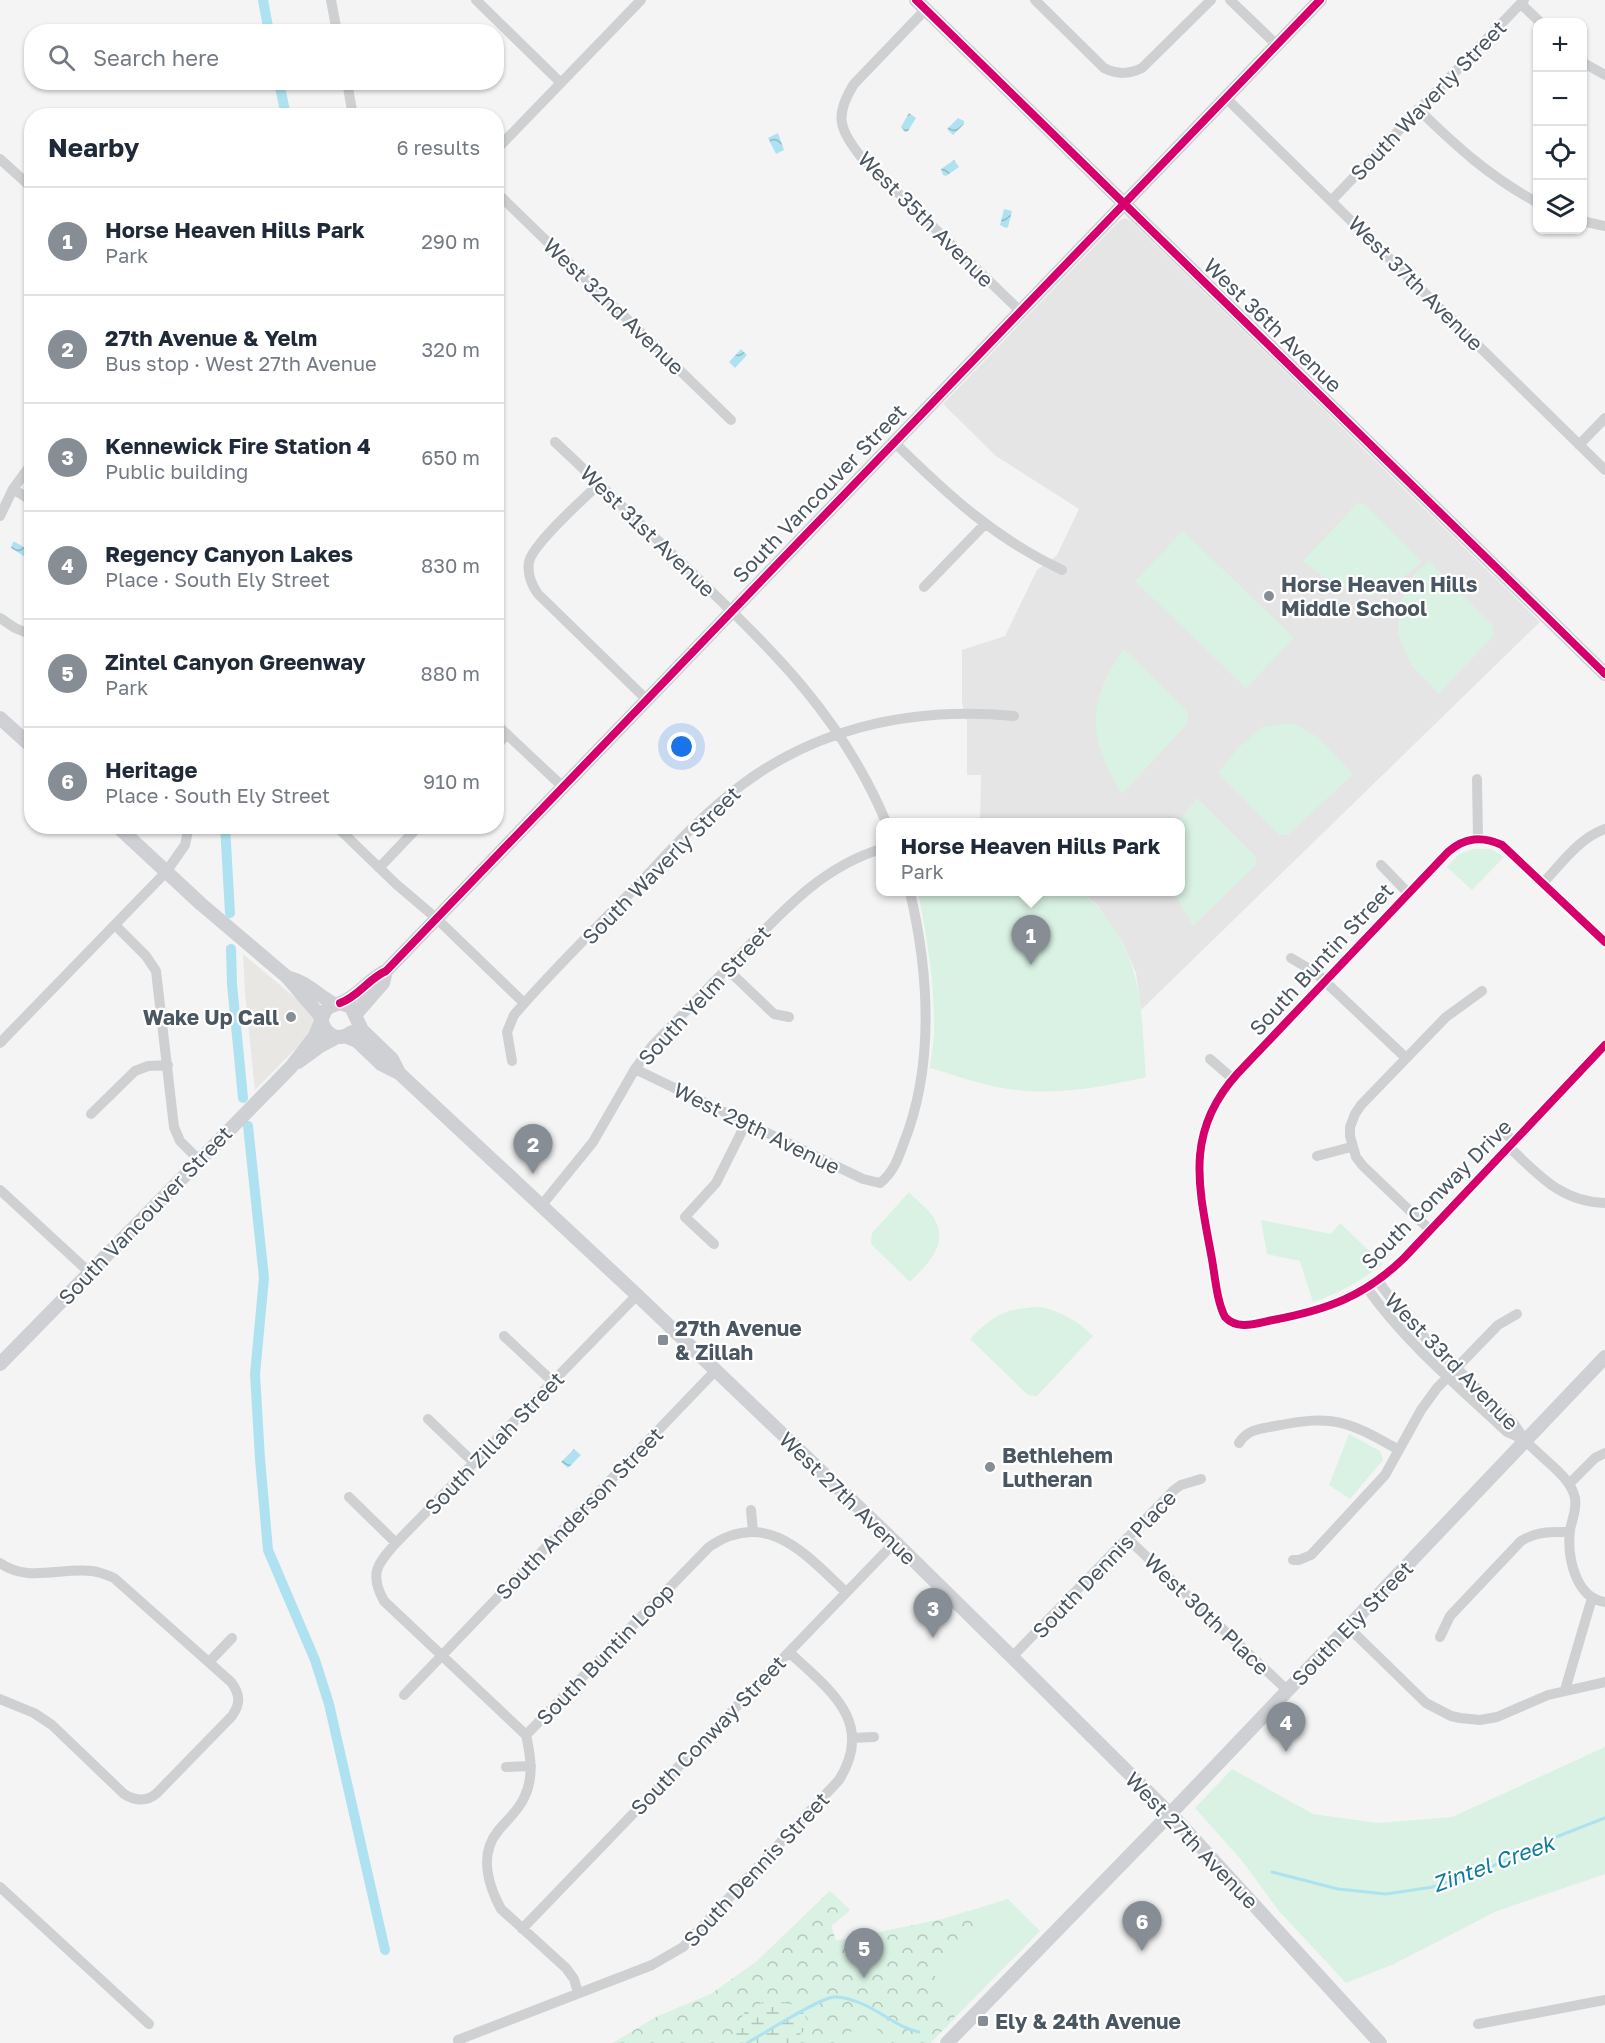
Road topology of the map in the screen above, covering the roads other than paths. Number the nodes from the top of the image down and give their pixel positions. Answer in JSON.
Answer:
{"nodes":[{"id":1,"x":331,"y":0,"type":"edge"},
{"id":2,"x":476,"y":0,"type":"edge"},
{"id":3,"x":640,"y":0,"type":"edge"},
{"id":4,"x":1035,"y":0,"type":"edge"},
{"id":5,"x":1211,"y":0,"type":"edge"},
{"id":6,"x":1230,"y":0,"type":"edge"},
{"id":7,"x":1320,"y":0,"type":"edge"},
{"id":8,"x":1522,"y":2,"type":"edge"},
{"id":9,"x":921,"y":5,"type":"edge"},
{"id":10,"x":1536,"y":18,"type":"edge"},
{"id":11,"x":336,"y":24,"type":"edge"},
{"id":12,"x":501,"y":24,"type":"edge"},
{"id":13,"x":504,"y":27,"type":"edge"},
{"id":14,"x":1277,"y":45,"type":"junction"},
{"id":15,"x":1587,"y":65,"type":"edge"},
{"id":16,"x":1605,"y":75,"type":"edge"},
{"id":17,"x":561,"y":83,"type":"junction"},
{"id":18,"x":348,"y":90,"type":"edge"},
{"id":19,"x":1226,"y":98,"type":"junction"},
{"id":20,"x":352,"y":108,"type":"edge"},
{"id":21,"x":1418,"y":109,"type":"junction"},
{"id":22,"x":504,"y":142,"type":"edge"},
{"id":23,"x":0,"y":159,"type":"edge"},
{"id":24,"x":24,"y":181,"type":"edge"},
{"id":25,"x":504,"y":200,"type":"edge"},
{"id":26,"x":1332,"y":200,"type":"junction"},
{"id":27,"x":1533,"y":200,"type":"edge"},
{"id":28,"x":1124,"y":204,"type":"junction"},
{"id":29,"x":1587,"y":222,"type":"edge"},
{"id":30,"x":1605,"y":226,"type":"edge"},
{"id":31,"x":1020,"y":311,"type":"junction"},
{"id":32,"x":1605,"y":418,"type":"edge"},
{"id":33,"x":731,"y":420,"type":"dead end"},
{"id":34,"x":555,"y":442,"type":"dead end"},
{"id":35,"x":894,"y":442,"type":"junction"},
{"id":36,"x":1579,"y":445,"type":"junction"},
{"id":37,"x":1605,"y":470,"type":"edge"},
{"id":38,"x":24,"y":474,"type":"edge"},
{"id":39,"x":599,"y":483,"type":"junction"},
{"id":40,"x":13,"y":489,"type":"junction"},
{"id":41,"x":24,"y":496,"type":"edge"},
{"id":42,"x":0,"y":516,"type":"edge"},
{"id":43,"x":984,"y":525,"type":"junction"},
{"id":44,"x":1062,"y":570,"type":"dead end"},
{"id":45,"x":924,"y":587,"type":"dead end"},
{"id":46,"x":731,"y":611,"type":"junction"},
{"id":47,"x":0,"y":618,"type":"edge"},
{"id":48,"x":24,"y":632,"type":"edge"},
{"id":49,"x":1605,"y":674,"type":"edge"},
{"id":50,"x":646,"y":699,"type":"junction"},
{"id":51,"x":1014,"y":716,"type":"dead end"},
{"id":52,"x":0,"y":718,"type":"edge"},
{"id":53,"x":504,"y":731,"type":"edge"},
{"id":54,"x":839,"y":733,"type":"junction"},
{"id":55,"x":507,"y":734,"type":"junction"},
{"id":56,"x":504,"y":737,"type":"edge"},
{"id":57,"x":24,"y":740,"type":"edge"},
{"id":58,"x":1476,"y":779,"type":"dead end"},
{"id":59,"x":563,"y":787,"type":"junction"},
{"id":60,"x":884,"y":818,"type":"edge"},
{"id":61,"x":1605,"y":829,"type":"edge"},
{"id":62,"x":126,"y":834,"type":"edge"},
{"id":63,"x":187,"y":834,"type":"edge"},
{"id":64,"x":344,"y":834,"type":"edge"},
{"id":65,"x":411,"y":834,"type":"edge"},
{"id":66,"x":1478,"y":838,"type":"junction"},
{"id":67,"x":876,"y":851,"type":"edge"},
{"id":68,"x":1381,"y":865,"type":"dead end"},
{"id":69,"x":379,"y":868,"type":"junction"},
{"id":70,"x":166,"y":872,"type":"junction"},
{"id":71,"x":1543,"y":883,"type":"junction"},
{"id":72,"x":1408,"y":893,"type":"junction"},
{"id":73,"x":911,"y":896,"type":"edge"},
{"id":74,"x":436,"y":918,"type":"junction"},
{"id":75,"x":114,"y":925,"type":"junction"},
{"id":76,"x":1605,"y":942,"type":"edge"},
{"id":77,"x":1291,"y":958,"type":"dead end"},
{"id":78,"x":727,"y":969,"type":"junction"},
{"id":79,"x":386,"y":971,"type":"junction"},
{"id":80,"x":287,"y":977,"type":"junction"},
{"id":81,"x":1325,"y":981,"type":"junction"},
{"id":82,"x":1482,"y":991,"type":"dead end"},
{"id":83,"x":337,"y":1003,"type":"junction"},
{"id":84,"x":524,"y":1003,"type":"junction"},
{"id":85,"x":356,"y":1017,"type":"junction"},
{"id":86,"x":789,"y":1017,"type":"dead end"},
{"id":87,"x":322,"y":1020,"type":"junction"},
{"id":88,"x":341,"y":1037,"type":"junction"},
{"id":89,"x":0,"y":1043,"type":"edge"},
{"id":90,"x":1605,"y":1045,"type":"edge"},
{"id":91,"x":1407,"y":1058,"type":"junction"},
{"id":92,"x":1210,"y":1059,"type":"dead end"},
{"id":93,"x":512,"y":1061,"type":"dead end"},
{"id":94,"x":168,"y":1065,"type":"junction"},
{"id":95,"x":291,"y":1066,"type":"junction"},
{"id":96,"x":635,"y":1069,"type":"junction"},
{"id":97,"x":399,"y":1073,"type":"junction"},
{"id":98,"x":1233,"y":1079,"type":"junction"},
{"id":99,"x":91,"y":1114,"type":"dead end"},
{"id":100,"x":746,"y":1123,"type":"junction"},
{"id":101,"x":1505,"y":1133,"type":"dead end"},
{"id":102,"x":1512,"y":1144,"type":"junction"},
{"id":103,"x":1352,"y":1147,"type":"junction"},
{"id":104,"x":1317,"y":1156,"type":"dead end"},
{"id":105,"x":200,"y":1160,"type":"junction"},
{"id":106,"x":0,"y":1190,"type":"edge"},
{"id":107,"x":1605,"y":1203,"type":"edge"},
{"id":108,"x":541,"y":1206,"type":"junction"},
{"id":109,"x":1430,"y":1230,"type":"junction"},
{"id":110,"x":714,"y":1244,"type":"dead end"},
{"id":111,"x":89,"y":1272,"type":"junction"},
{"id":112,"x":1378,"y":1281,"type":"junction"},
{"id":113,"x":1367,"y":1288,"type":"junction"},
{"id":114,"x":638,"y":1295,"type":"junction"},
{"id":115,"x":1517,"y":1314,"type":"dead end"},
{"id":116,"x":1229,"y":1320,"type":"joint"},
{"id":117,"x":504,"y":1336,"type":"dead end"},
{"id":118,"x":1605,"y":1357,"type":"edge"},
{"id":119,"x":0,"y":1364,"type":"edge"},
{"id":120,"x":1457,"y":1368,"type":"junction"},
{"id":121,"x":716,"y":1370,"type":"junction"},
{"id":122,"x":1449,"y":1376,"type":"junction"},
{"id":123,"x":553,"y":1382,"type":"junction"},
{"id":124,"x":428,"y":1419,"type":"dead end"},
{"id":125,"x":1526,"y":1440,"type":"junction"},
{"id":126,"x":1239,"y":1443,"type":"dead end"},
{"id":127,"x":1399,"y":1450,"type":"junction"},
{"id":128,"x":1605,"y":1453,"type":"edge"},
{"id":129,"x":474,"y":1462,"type":"junction"},
{"id":130,"x":1201,"y":1479,"type":"dead end"},
{"id":131,"x":1569,"y":1484,"type":"junction"},
{"id":132,"x":349,"y":1497,"type":"dead end"},
{"id":133,"x":751,"y":1510,"type":"dead end"},
{"id":134,"x":753,"y":1532,"type":"junction"},
{"id":135,"x":1570,"y":1532,"type":"junction"},
{"id":136,"x":1128,"y":1538,"type":"junction"},
{"id":137,"x":895,"y":1542,"type":"junction"},
{"id":138,"x":396,"y":1543,"type":"junction"},
{"id":139,"x":1293,"y":1560,"type":"dead end"},
{"id":140,"x":0,"y":1563,"type":"edge"},
{"id":141,"x":846,"y":1592,"type":"junction"},
{"id":142,"x":1592,"y":1598,"type":"junction"},
{"id":143,"x":1605,"y":1602,"type":"edge"},
{"id":144,"x":1348,"y":1627,"type":"junction"},
{"id":145,"x":1440,"y":1637,"type":"dead end"},
{"id":146,"x":232,"y":1638,"type":"dead end"},
{"id":147,"x":789,"y":1652,"type":"junction"},
{"id":148,"x":442,"y":1656,"type":"junction"},
{"id":149,"x":1012,"y":1657,"type":"junction"},
{"id":150,"x":210,"y":1662,"type":"junction"},
{"id":151,"x":1605,"y":1682,"type":"edge"},
{"id":152,"x":1287,"y":1690,"type":"junction"},
{"id":153,"x":1565,"y":1690,"type":"junction"},
{"id":154,"x":404,"y":1695,"type":"dead end"},
{"id":155,"x":0,"y":1699,"type":"edge"},
{"id":156,"x":526,"y":1736,"type":"junction"},
{"id":157,"x":874,"y":1737,"type":"dead end"},
{"id":158,"x":852,"y":1738,"type":"junction"},
{"id":159,"x":531,"y":1766,"type":"junction"},
{"id":160,"x":506,"y":1767,"type":"dead end"},
{"id":161,"x":1170,"y":1814,"type":"junction"},
{"id":162,"x":0,"y":1887,"type":"edge"},
{"id":163,"x":522,"y":1929,"type":"junction"},
{"id":164,"x":578,"y":1993,"type":"junction"},
{"id":165,"x":1605,"y":2000,"type":"edge"},
{"id":166,"x":149,"y":2024,"type":"dead end"},
{"id":167,"x":1478,"y":2024,"type":"dead end"},
{"id":168,"x":458,"y":2040,"type":"dead end"},
{"id":169,"x":947,"y":2043,"type":"edge"},
{"id":170,"x":1380,"y":2043,"type":"edge"}],
"edges":[{"from":1,"to":11,"type":"street"},
{"from":2,"to":12,"type":"street"},
{"from":3,"to":17,"type":"street"},
{"from":4,"to":5,"type":"street"},
{"from":6,"to":14,"type":"street"},
{"from":7,"to":14,"type":"street","name":"South Vancouver Street"},
{"from":8,"to":10,"type":"street"},
{"from":8,"to":21,"type":"street","name":"South Waverly Street"},
{"from":9,"to":28,"type":"street","name":"West 36th Avenue"},
{"from":9,"to":31,"type":"street","name":"West 35th Avenue"},
{"from":13,"to":17,"type":"street"},
{"from":14,"to":19,"type":"street","name":"South Vancouver Street"},
{"from":15,"to":16,"type":"street"},
{"from":17,"to":22,"type":"street"},
{"from":18,"to":20,"type":"street"},
{"from":19,"to":26,"type":"street","name":"West 37th Avenue"},
{"from":19,"to":28,"type":"street","name":"South Vancouver Street"},
{"from":21,"to":26,"type":"street","name":"South Waverly Street"},
{"from":21,"to":27,"type":"street"},
{"from":23,"to":24,"type":"street"},
{"from":25,"to":33,"type":"street","name":"West 32nd Avenue"},
{"from":26,"to":36,"type":"street","name":"West 37th Avenue"},
{"from":28,"to":31,"type":"street","name":"South Vancouver Street"},
{"from":28,"to":49,"type":"street","name":"West 36th Avenue"},
{"from":29,"to":30,"type":"street"},
{"from":31,"to":35,"type":"street","name":"South Vancouver Street"},
{"from":32,"to":36,"type":"street"},
{"from":34,"to":39,"type":"street","name":"West 31st Avenue"},
{"from":35,"to":43,"type":"street"},
{"from":35,"to":46,"type":"street","name":"South Vancouver Street"},
{"from":36,"to":37,"type":"street","name":"West 37th Avenue"},
{"from":38,"to":40,"type":"street"},
{"from":39,"to":46,"type":"street","name":"West 31st Avenue"},
{"from":39,"to":50,"type":"street"},
{"from":40,"to":41,"type":"street"},
{"from":40,"to":42,"type":"street"},
{"from":43,"to":44,"type":"street"},
{"from":43,"to":45,"type":"street"},
{"from":46,"to":50,"type":"street","name":"South Vancouver Street"},
{"from":46,"to":54,"type":"street","name":"West 31st Avenue"},
{"from":47,"to":48,"type":"street"},
{"from":50,"to":59,"type":"street","name":"South Vancouver Street"},
{"from":51,"to":54,"type":"street","name":"South Waverly Street"},
{"from":52,"to":57,"type":"street"},
{"from":53,"to":55,"type":"street"},
{"from":54,"to":60,"type":"street","name":"West 31st Avenue"},
{"from":54,"to":84,"type":"street","name":"South Waverly Street"},
{"from":55,"to":56,"type":"street"},
{"from":55,"to":59,"type":"street"},
{"from":58,"to":66,"type":"street"},
{"from":59,"to":74,"type":"street","name":"South Vancouver Street"},
{"from":61,"to":71,"type":"street"},
{"from":62,"to":70,"type":"street","name":"West 27th Avenue"},
{"from":63,"to":70,"type":"street"},
{"from":64,"to":69,"type":"street"},
{"from":65,"to":69,"type":"street"},
{"from":66,"to":71,"type":"street"},
{"from":66,"to":72,"type":"street","name":"South Buntin Street"},
{"from":67,"to":78,"type":"street","name":"South Yelm Street"},
{"from":68,"to":72,"type":"street"},
{"from":69,"to":74,"type":"street"},
{"from":70,"to":75,"type":"street"},
{"from":70,"to":80,"type":"street","name":"West 27th Avenue"},
{"from":71,"to":76,"type":"street"},
{"from":72,"to":81,"type":"street","name":"South Buntin Street"},
{"from":73,"to":100,"type":"street","name":"West 29th Avenue"},
{"from":74,"to":79,"type":"street","name":"South Vancouver Street"},
{"from":74,"to":84,"type":"street"},
{"from":75,"to":89,"type":"street"},
{"from":75,"to":94,"type":"street"},
{"from":77,"to":81,"type":"street"},
{"from":78,"to":86,"type":"street"},
{"from":78,"to":96,"type":"street","name":"South Yelm Street"},
{"from":79,"to":83,"type":"street","name":"South Vancouver Street"},
{"from":79,"to":85,"type":"street","name":"South Vancouver Street"},
{"from":80,"to":83,"type":"street","name":"West 27th Avenue"},
{"from":80,"to":87,"type":"street","name":"West 27th Avenue"},
{"from":81,"to":91,"type":"street"},
{"from":81,"to":98,"type":"street","name":"South Buntin Street"},
{"from":82,"to":91,"type":"street"},
{"from":83,"to":85,"type":"street","name":"West 27th Avenue"},
{"from":83,"to":87,"type":"street"},
{"from":84,"to":93,"type":"street","name":"South Waverly Street"},
{"from":85,"to":88,"type":"street"},
{"from":85,"to":97,"type":"street","name":"West 27th Avenue"},
{"from":87,"to":88,"type":"street","name":"West 27th Avenue"},
{"from":87,"to":95,"type":"street","name":"South Vancouver Street"},
{"from":88,"to":95,"type":"street","name":"South Vancouver Street"},
{"from":88,"to":97,"type":"street","name":"West 27th Avenue"},
{"from":90,"to":102,"type":"street","name":"South Conway Drive"},
{"from":91,"to":103,"type":"street"},
{"from":92,"to":98,"type":"street"},
{"from":94,"to":99,"type":"street"},
{"from":94,"to":105,"type":"street"},
{"from":95,"to":105,"type":"street","name":"South Vancouver Street"},
{"from":96,"to":100,"type":"street","name":"West 29th Avenue"},
{"from":96,"to":108,"type":"street","name":"South Yelm Street"},
{"from":97,"to":108,"type":"street","name":"West 27th Avenue"},
{"from":98,"to":116,"type":"street","name":"South Buntin Street"},
{"from":100,"to":110,"type":"street"},
{"from":101,"to":102,"type":"street"},
{"from":102,"to":107,"type":"street"},
{"from":102,"to":109,"type":"street","name":"South Conway Drive"},
{"from":103,"to":104,"type":"street"},
{"from":103,"to":109,"type":"street"},
{"from":105,"to":111,"type":"street","name":"South Vancouver Street"},
{"from":106,"to":111,"type":"street"},
{"from":108,"to":114,"type":"street","name":"West 27th Avenue"},
{"from":109,"to":112,"type":"street","name":"South Conway Drive"},
{"from":111,"to":119,"type":"street","name":"South Vancouver Street"},
{"from":112,"to":113,"type":"street","name":"South Conway Drive"},
{"from":112,"to":120,"type":"street","name":"West 33rd Avenue"},
{"from":113,"to":116,"type":"street","name":"South Conway Drive"},
{"from":113,"to":122,"type":"street","name":"West 33rd Avenue"},
{"from":114,"to":121,"type":"street","name":"West 27th Avenue"},
{"from":114,"to":123,"type":"street","name":"South Zillah Street"},
{"from":115,"to":120,"type":"street"},
{"from":117,"to":123,"type":"street"},
{"from":118,"to":125,"type":"street","name":"South Ely Street"},
{"from":120,"to":122,"type":"street"},
{"from":120,"to":125,"type":"street","name":"West 33rd Avenue"},
{"from":121,"to":137,"type":"street","name":"West 27th Avenue"},
{"from":121,"to":148,"type":"street","name":"South Anderson Street"},
{"from":122,"to":125,"type":"street","name":"West 33rd Avenue"},
{"from":122,"to":127,"type":"street"},
{"from":123,"to":129,"type":"street","name":"South Zillah Street"},
{"from":124,"to":129,"type":"street"},
{"from":125,"to":131,"type":"street","name":"West 33rd Avenue"},
{"from":125,"to":144,"type":"street","name":"South Ely Street"},
{"from":126,"to":127,"type":"street"},
{"from":127,"to":139,"type":"street"},
{"from":128,"to":131,"type":"street"},
{"from":129,"to":138,"type":"street","name":"South Zillah Street"},
{"from":130,"to":136,"type":"street","name":"South Dennis Place"},
{"from":131,"to":135,"type":"street"},
{"from":132,"to":138,"type":"street"},
{"from":133,"to":134,"type":"street"},
{"from":134,"to":141,"type":"street","name":"South Buntin Loop"},
{"from":134,"to":156,"type":"street","name":"South Buntin Loop"},
{"from":135,"to":142,"type":"street"},
{"from":135,"to":145,"type":"street"},
{"from":136,"to":149,"type":"street","name":"South Dennis Place"},
{"from":136,"to":152,"type":"street","name":"West 30th Place"},
{"from":137,"to":141,"type":"street","name":"South Conway Street"},
{"from":137,"to":149,"type":"street","name":"West 27th Avenue"},
{"from":138,"to":148,"type":"street","name":"South Zillah Street"},
{"from":140,"to":150,"type":"street"},
{"from":141,"to":147,"type":"street","name":"South Conway Street"},
{"from":142,"to":143,"type":"street"},
{"from":142,"to":153,"type":"street"},
{"from":144,"to":152,"type":"street","name":"South Ely Street"},
{"from":144,"to":153,"type":"street"},
{"from":146,"to":150,"type":"street"},
{"from":147,"to":158,"type":"street","name":"South Dennis Street"},
{"from":147,"to":163,"type":"street","name":"South Conway Street"},
{"from":148,"to":154,"type":"street","name":"South Anderson Street"},
{"from":148,"to":156,"type":"street"},
{"from":149,"to":161,"type":"street","name":"West 27th Avenue"},
{"from":150,"to":155,"type":"street"},
{"from":151,"to":153,"type":"street"},
{"from":152,"to":161,"type":"street","name":"South Ely Street"},
{"from":156,"to":159,"type":"street","name":"South Buntin Loop"},
{"from":157,"to":158,"type":"street"},
{"from":158,"to":164,"type":"street","name":"South Dennis Street"},
{"from":159,"to":160,"type":"street"},
{"from":159,"to":163,"type":"street","name":"South Buntin Loop"},
{"from":161,"to":169,"type":"street","name":"South Ely Street"},
{"from":161,"to":170,"type":"street","name":"West 27th Avenue"},
{"from":162,"to":166,"type":"street"},
{"from":163,"to":164,"type":"street","name":"South Buntin Loop"},
{"from":164,"to":168,"type":"street","name":"South Dennis Street"},
{"from":165,"to":167,"type":"street"}]}
